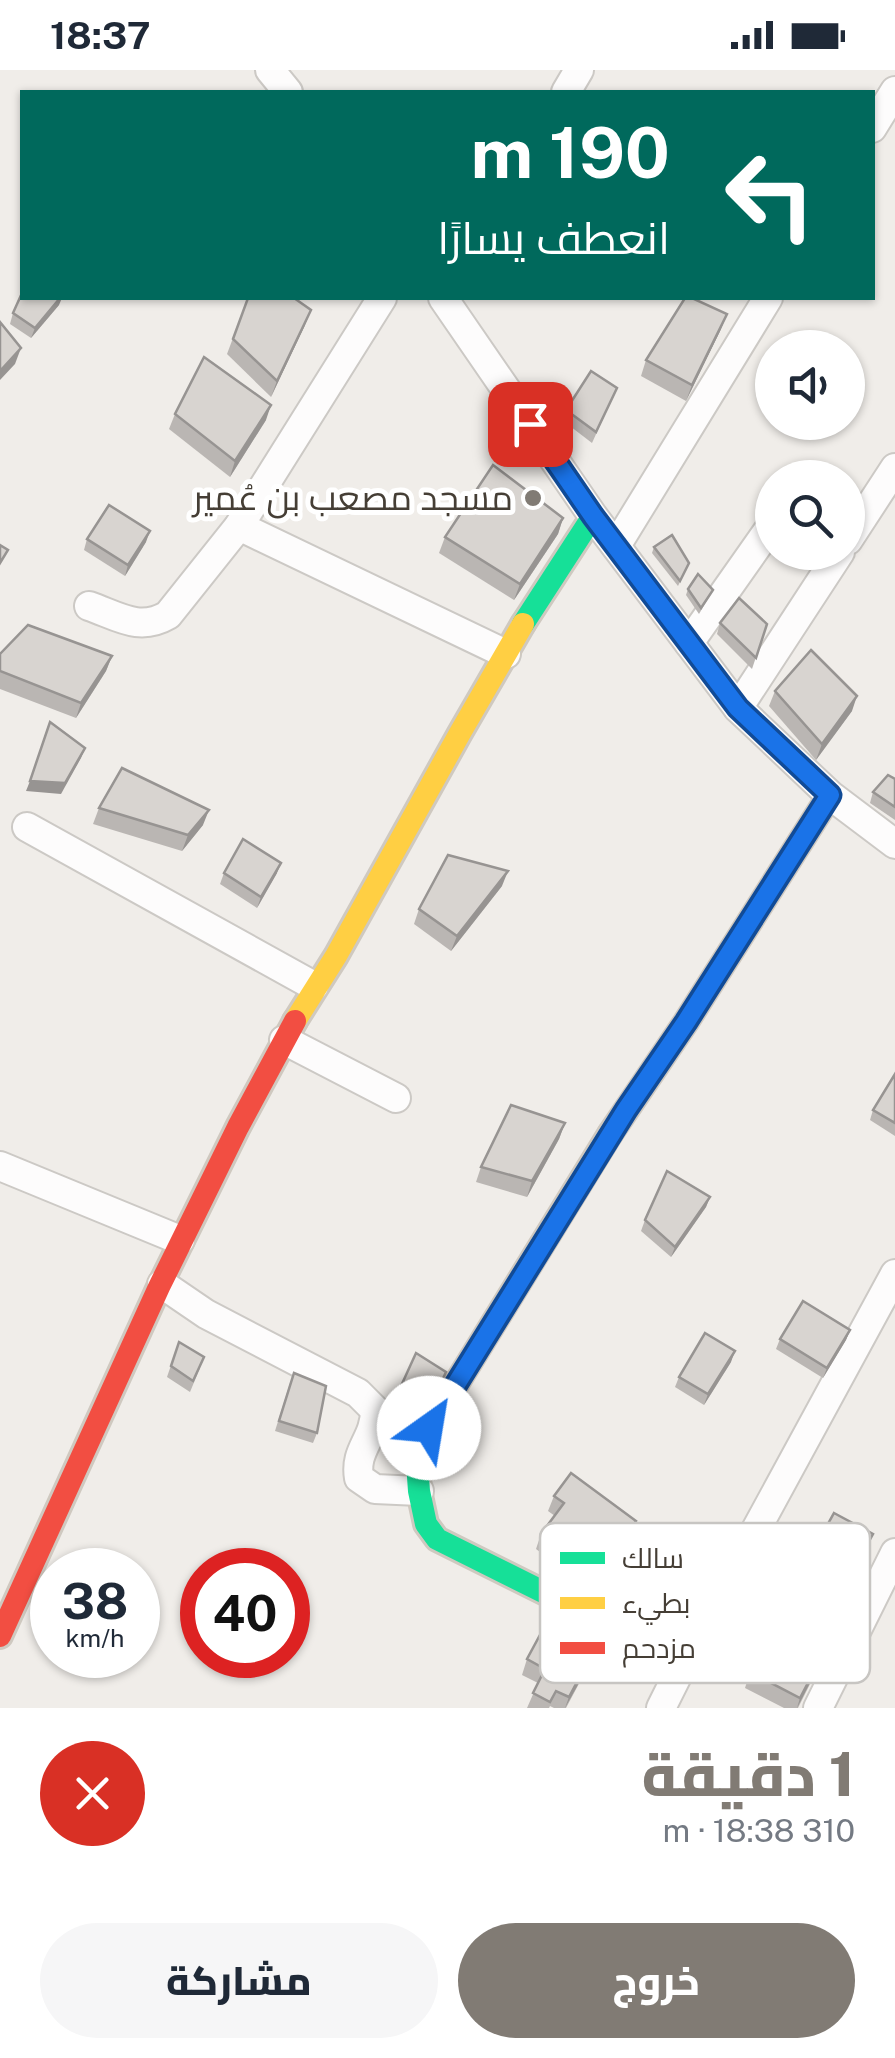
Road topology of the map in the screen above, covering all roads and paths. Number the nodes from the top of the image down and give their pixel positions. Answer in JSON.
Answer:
{"nodes":[{"id":1,"x":270,"y":70,"type":"edge"},
{"id":2,"x":286,"y":90,"type":"edge"},
{"id":3,"x":895,"y":91,"type":"edge"},
{"id":4,"x":875,"y":123,"type":"edge"},
{"id":5,"x":381,"y":300,"type":"edge"},
{"id":6,"x":446,"y":300,"type":"edge"},
{"id":7,"x":767,"y":300,"type":"edge"},
{"id":8,"x":895,"y":468,"type":"edge"},
{"id":9,"x":865,"y":514,"type":"edge"},
{"id":10,"x":593,"y":516,"type":"junction"},
{"id":11,"x":240,"y":526,"type":"junction"},
{"id":12,"x":616,"y":546,"type":"junction"},
{"id":13,"x":755,"y":549,"type":"edge"},
{"id":14,"x":828,"y":570,"type":"edge"},
{"id":15,"x":89,"y":606,"type":"dead end"},
{"id":16,"x":689,"y":643,"type":"junction"},
{"id":17,"x":506,"y":654,"type":"junction"},
{"id":18,"x":738,"y":708,"type":"junction"},
{"id":19,"x":830,"y":795,"type":"junction"},
{"id":20,"x":27,"y":827,"type":"dead end"},
{"id":21,"x":895,"y":844,"type":"edge"},
{"id":22,"x":314,"y":986,"type":"junction"},
{"id":23,"x":284,"y":1040,"type":"junction"},
{"id":24,"x":396,"y":1098,"type":"dead end"},
{"id":25,"x":0,"y":1166,"type":"edge"},
{"id":26,"x":180,"y":1240,"type":"junction"},
{"id":27,"x":895,"y":1274,"type":"edge"},
{"id":28,"x":162,"y":1284,"type":"junction"},
{"id":29,"x":419,"y":1491,"type":"junction"},
{"id":30,"x":760,"y":1523,"type":"edge"},
{"id":31,"x":895,"y":1553,"type":"edge"},
{"id":32,"x":540,"y":1591,"type":"edge"},
{"id":33,"x":870,"y":1603,"type":"edge"},
{"id":34,"x":0,"y":1636,"type":"edge"},
{"id":35,"x":674,"y":1683,"type":"edge"},
{"id":36,"x":830,"y":1683,"type":"edge"},
{"id":37,"x":662,"y":1708,"type":"edge"},
{"id":38,"x":818,"y":1708,"type":"edge"}],
"edges":[{"from":1,"to":2,"type":"street"},
{"from":3,"to":4,"type":"street"},
{"from":5,"to":11,"type":"street"},
{"from":6,"to":10,"type":"street"},
{"from":7,"to":12,"type":"street"},
{"from":8,"to":9,"type":"street"},
{"from":10,"to":12,"type":"street"},
{"from":10,"to":17,"type":"street"},
{"from":11,"to":15,"type":"street"},
{"from":11,"to":17,"type":"street"},
{"from":12,"to":16,"type":"street"},
{"from":13,"to":16,"type":"street"},
{"from":14,"to":18,"type":"street"},
{"from":16,"to":18,"type":"street"},
{"from":17,"to":22,"type":"street"},
{"from":18,"to":19,"type":"street"},
{"from":19,"to":21,"type":"street"},
{"from":19,"to":29,"type":"street"},
{"from":20,"to":22,"type":"street"},
{"from":22,"to":23,"type":"street"},
{"from":23,"to":24,"type":"street"},
{"from":23,"to":26,"type":"street"},
{"from":25,"to":26,"type":"street"},
{"from":26,"to":28,"type":"street"},
{"from":27,"to":30,"type":"street"},
{"from":28,"to":29,"type":"street"},
{"from":28,"to":34,"type":"street"},
{"from":29,"to":32,"type":"street"},
{"from":31,"to":33,"type":"street"},
{"from":35,"to":37,"type":"street"},
{"from":36,"to":38,"type":"street"}]}
